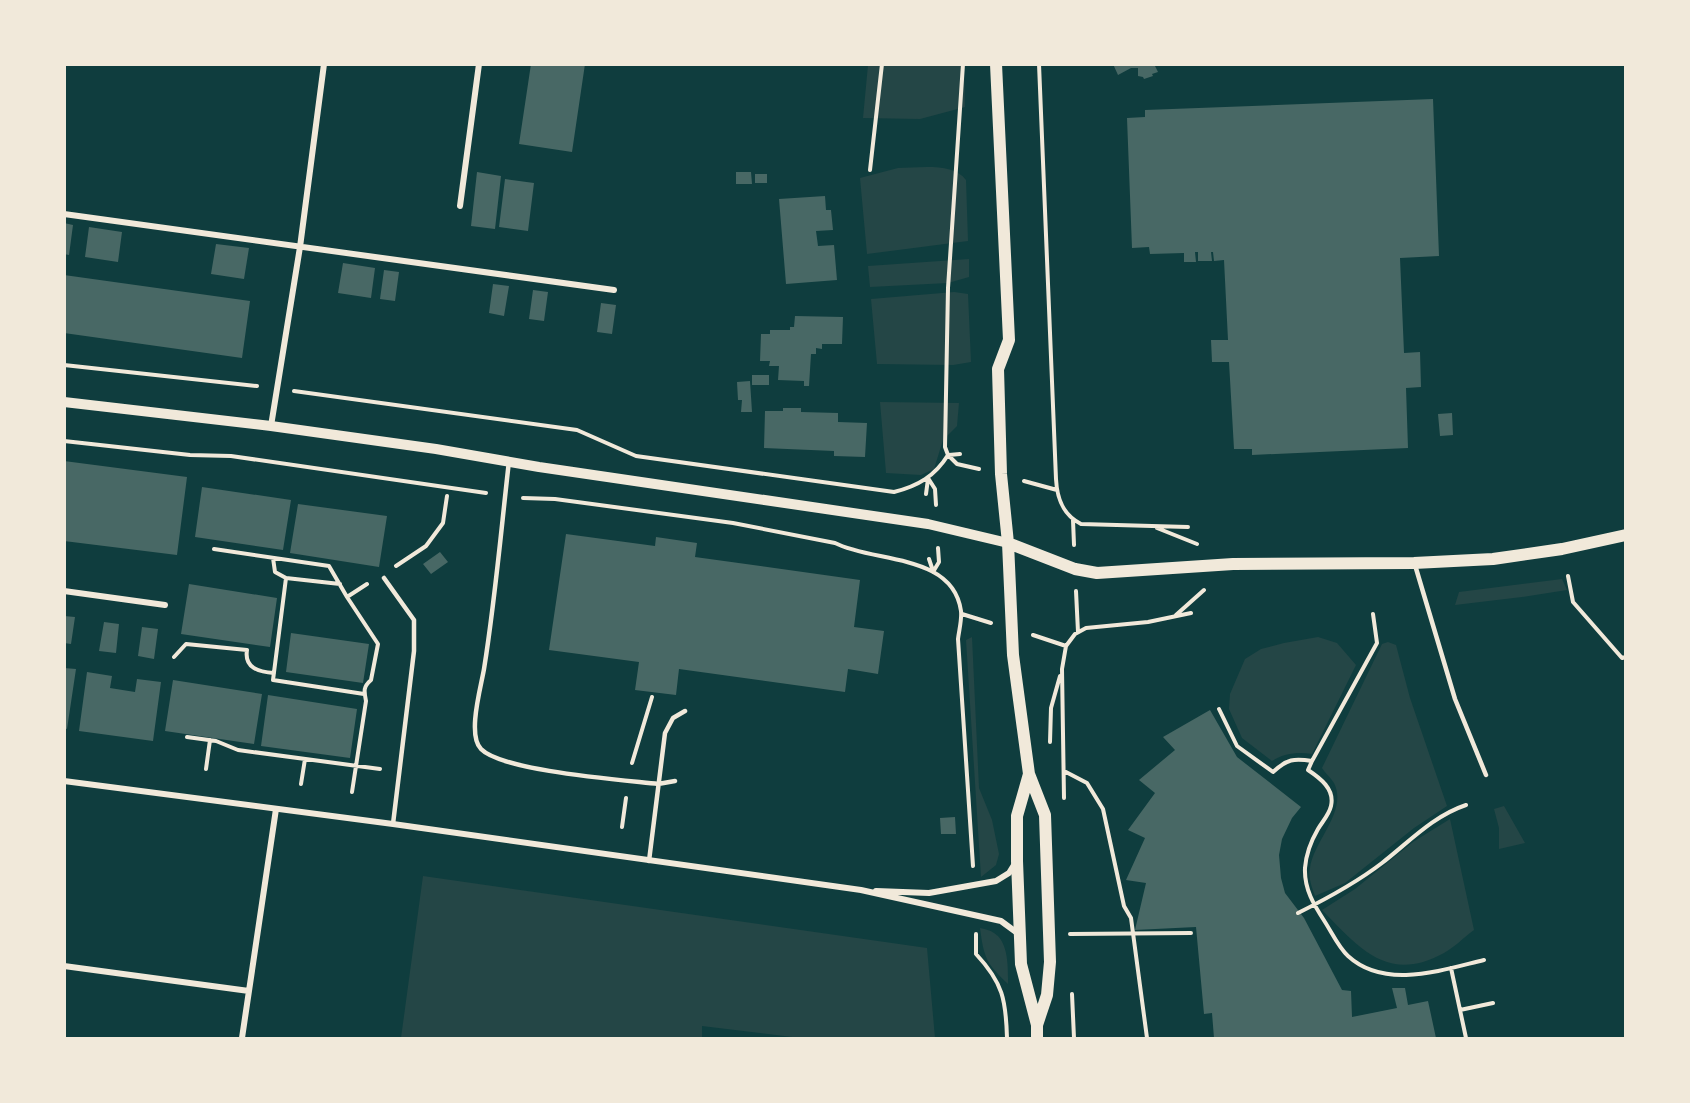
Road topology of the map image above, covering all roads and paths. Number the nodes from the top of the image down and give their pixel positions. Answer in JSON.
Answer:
{"nodes":[{"id":1,"x":324,"y":64,"type":"edge"},
{"id":2,"x":479,"y":64,"type":"edge"},
{"id":3,"x":882,"y":64,"type":"edge"},
{"id":4,"x":963,"y":64,"type":"edge"},
{"id":5,"x":996,"y":64,"type":"edge"},
{"id":6,"x":1039,"y":64,"type":"edge"},
{"id":7,"x":870,"y":170,"type":"dead end"},
{"id":8,"x":460,"y":206,"type":"dead end"},
{"id":9,"x":64,"y":214,"type":"edge"},
{"id":10,"x":300,"y":247,"type":"junction"},
{"id":11,"x":614,"y":290,"type":"dead end"},
{"id":12,"x":64,"y":365,"type":"edge"},
{"id":13,"x":259,"y":387,"type":"dead end"},
{"id":14,"x":294,"y":391,"type":"dead end"},
{"id":15,"x":64,"y":402,"type":"edge"},
{"id":16,"x":271,"y":426,"type":"junction"},
{"id":17,"x":64,"y":441,"type":"edge"},
{"id":18,"x":960,"y":454,"type":"dead end"},
{"id":19,"x":948,"y":455,"type":"junction"},
{"id":20,"x":508,"y":461,"type":"junction"},
{"id":21,"x":957,"y":464,"type":"dead end"},
{"id":22,"x":928,"y":478,"type":"junction"},
{"id":23,"x":1044,"y":486,"type":"dead end"},
{"id":24,"x":935,"y":489,"type":"dead end"},
{"id":25,"x":1057,"y":490,"type":"junction"},
{"id":26,"x":926,"y":494,"type":"dead end"},
{"id":27,"x":447,"y":496,"type":"dead end"},
{"id":28,"x":505,"y":496,"type":"junction"},
{"id":29,"x":1073,"y":520,"type":"junction"},
{"id":30,"x":1150,"y":526,"type":"junction"},
{"id":31,"x":1188,"y":527,"type":"dead end"},
{"id":32,"x":1073,"y":532,"type":"dead end"},
{"id":33,"x":1626,"y":535,"type":"edge"},
{"id":34,"x":1188,"y":539,"type":"dead end"},
{"id":35,"x":1008,"y":543,"type":"junction"},
{"id":36,"x":214,"y":549,"type":"dead end"},
{"id":37,"x":273,"y":558,"type":"junction"},
{"id":38,"x":928,"y":559,"type":"dead end"},
{"id":39,"x":939,"y":562,"type":"dead end"},
{"id":40,"x":1414,"y":564,"type":"junction"},
{"id":41,"x":390,"y":569,"type":"dead end"},
{"id":42,"x":933,"y":572,"type":"junction"},
{"id":43,"x":1568,"y":576,"type":"dead end"},
{"id":44,"x":286,"y":578,"type":"junction"},
{"id":45,"x":384,"y":578,"type":"dead end"},
{"id":46,"x":373,"y":580,"type":"dead end"},
{"id":47,"x":340,"y":584,"type":"junction"},
{"id":48,"x":64,"y":591,"type":"edge"},
{"id":49,"x":347,"y":597,"type":"junction"},
{"id":50,"x":165,"y":605,"type":"dead end"},
{"id":51,"x":1185,"y":606,"type":"dead end"},
{"id":52,"x":1191,"y":613,"type":"dead end"},
{"id":53,"x":962,"y":614,"type":"junction"},
{"id":54,"x":1373,"y":614,"type":"dead end"},
{"id":55,"x":1174,"y":616,"type":"junction"},
{"id":56,"x":974,"y":617,"type":"dead end"},
{"id":57,"x":1077,"y":620,"type":"dead end"},
{"id":58,"x":1056,"y":643,"type":"dead end"},
{"id":59,"x":1066,"y":646,"type":"dead end"},
{"id":60,"x":174,"y":657,"type":"dead end"},
{"id":61,"x":1626,"y":657,"type":"edge"},
{"id":62,"x":274,"y":673,"type":"junction"},
{"id":63,"x":364,"y":694,"type":"junction"},
{"id":64,"x":652,"y":696,"type":"dead end"},
{"id":65,"x":1219,"y":709,"type":"dead end"},
{"id":66,"x":685,"y":711,"type":"dead end"},
{"id":67,"x":187,"y":737,"type":"dead end"},
{"id":68,"x":210,"y":740,"type":"junction"},
{"id":69,"x":304,"y":759,"type":"junction"},
{"id":70,"x":1312,"y":761,"type":"junction"},
{"id":71,"x":632,"y":763,"type":"dead end"},
{"id":72,"x":356,"y":765,"type":"junction"},
{"id":73,"x":206,"y":769,"type":"dead end"},
{"id":74,"x":382,"y":769,"type":"dead end"},
{"id":75,"x":1063,"y":770,"type":"dead end"},
{"id":76,"x":1029,"y":774,"type":"junction"},
{"id":77,"x":1486,"y":775,"type":"dead end"},
{"id":78,"x":64,"y":781,"type":"edge"},
{"id":79,"x":675,"y":782,"type":"dead end"},
{"id":80,"x":301,"y":784,"type":"dead end"},
{"id":81,"x":658,"y":784,"type":"junction"},
{"id":82,"x":627,"y":790,"type":"dead end"},
{"id":83,"x":352,"y":792,"type":"dead end"},
{"id":84,"x":1466,"y":806,"type":"dead end"},
{"id":85,"x":276,"y":809,"type":"junction"},
{"id":86,"x":393,"y":824,"type":"junction"},
{"id":87,"x":622,"y":827,"type":"dead end"},
{"id":88,"x":972,"y":850,"type":"dead end"},
{"id":89,"x":649,"y":861,"type":"junction"},
{"id":90,"x":1017,"y":861,"type":"junction"},
{"id":91,"x":861,"y":890,"type":"junction"},
{"id":92,"x":1314,"y":905,"type":"junction"},
{"id":93,"x":1298,"y":913,"type":"dead end"},
{"id":94,"x":976,"y":927,"type":"dead end"},
{"id":95,"x":1132,"y":933,"type":"junction"},
{"id":96,"x":1191,"y":933,"type":"dead end"},
{"id":97,"x":1069,"y":934,"type":"dead end"},
{"id":98,"x":1020,"y":935,"type":"junction"},
{"id":99,"x":1484,"y":960,"type":"dead end"},
{"id":100,"x":64,"y":966,"type":"edge"},
{"id":101,"x":1451,"y":968,"type":"junction"},
{"id":102,"x":249,"y":991,"type":"junction"},
{"id":103,"x":1493,"y":1003,"type":"dead end"},
{"id":104,"x":1460,"y":1010,"type":"junction"},
{"id":105,"x":1037,"y":1025,"type":"junction"},
{"id":106,"x":242,"y":1038,"type":"edge"},
{"id":107,"x":1007,"y":1038,"type":"edge"},
{"id":108,"x":1037,"y":1038,"type":"edge"},
{"id":109,"x":1147,"y":1038,"type":"edge"},
{"id":110,"x":1466,"y":1038,"type":"edge"}],
"edges":[{"from":1,"to":10,"type":"street"},
{"from":2,"to":8,"type":"street"},
{"from":3,"to":7,"type":"path"},
{"from":4,"to":19,"type":"path"},
{"from":5,"to":35,"type":"main road"},
{"from":6,"to":25,"type":"path"},
{"from":9,"to":10,"type":"street"},
{"from":10,"to":11,"type":"street"},
{"from":10,"to":16,"type":"street"},
{"from":12,"to":13,"type":"path"},
{"from":14,"to":22,"type":"path"},
{"from":15,"to":16,"type":"street"},
{"from":16,"to":20,"type":"street"},
{"from":17,"to":28,"type":"path"},
{"from":18,"to":19,"type":"path"},
{"from":19,"to":21,"type":"path"},
{"from":19,"to":22,"type":"path"},
{"from":20,"to":28,"type":"lane"},
{"from":20,"to":35,"type":"street"},
{"from":22,"to":24,"type":"path"},
{"from":22,"to":26,"type":"path"},
{"from":23,"to":25,"type":"path"},
{"from":25,"to":29,"type":"path"},
{"from":27,"to":41,"type":"path"},
{"from":28,"to":42,"type":"path"},
{"from":28,"to":81,"type":"lane"},
{"from":29,"to":30,"type":"path"},
{"from":29,"to":32,"type":"path"},
{"from":30,"to":31,"type":"path"},
{"from":30,"to":34,"type":"path"},
{"from":33,"to":40,"type":"main road"},
{"from":35,"to":40,"type":"main road"},
{"from":35,"to":76,"type":"main road"},
{"from":36,"to":37,"type":"path"},
{"from":37,"to":44,"type":"path"},
{"from":37,"to":47,"type":"path"},
{"from":38,"to":42,"type":"path"},
{"from":39,"to":42,"type":"path"},
{"from":40,"to":77,"type":"lane"},
{"from":42,"to":53,"type":"path"},
{"from":43,"to":61,"type":"path"},
{"from":44,"to":47,"type":"path"},
{"from":44,"to":62,"type":"path"},
{"from":45,"to":86,"type":"lane"},
{"from":46,"to":49,"type":"path"},
{"from":47,"to":49,"type":"path"},
{"from":48,"to":50,"type":"street"},
{"from":49,"to":63,"type":"path"},
{"from":51,"to":55,"type":"path"},
{"from":52,"to":55,"type":"path"},
{"from":53,"to":56,"type":"path"},
{"from":53,"to":88,"type":"path"},
{"from":54,"to":70,"type":"path"},
{"from":55,"to":57,"type":"path"},
{"from":58,"to":59,"type":"path"},
{"from":60,"to":62,"type":"path"},
{"from":62,"to":63,"type":"path"},
{"from":63,"to":72,"type":"path"},
{"from":64,"to":71,"type":"path"},
{"from":65,"to":70,"type":"path"},
{"from":66,"to":81,"type":"lane"},
{"from":67,"to":68,"type":"path"},
{"from":68,"to":69,"type":"path"},
{"from":68,"to":73,"type":"path"},
{"from":69,"to":72,"type":"path"},
{"from":69,"to":80,"type":"path"},
{"from":70,"to":92,"type":"path"},
{"from":72,"to":74,"type":"path"},
{"from":72,"to":83,"type":"path"},
{"from":75,"to":95,"type":"path"},
{"from":76,"to":90,"type":"main road"},
{"from":76,"to":105,"type":"main road"},
{"from":78,"to":85,"type":"street"},
{"from":79,"to":81,"type":"lane"},
{"from":81,"to":89,"type":"lane"},
{"from":82,"to":87,"type":"path"},
{"from":84,"to":92,"type":"path"},
{"from":85,"to":86,"type":"street"},
{"from":85,"to":102,"type":"street"},
{"from":86,"to":89,"type":"street"},
{"from":89,"to":91,"type":"street"},
{"from":90,"to":91,"type":"street"},
{"from":90,"to":98,"type":"main road"},
{"from":91,"to":98,"type":"street"},
{"from":92,"to":93,"type":"path"},
{"from":92,"to":101,"type":"path"},
{"from":94,"to":107,"type":"path"},
{"from":95,"to":96,"type":"path"},
{"from":95,"to":97,"type":"path"},
{"from":95,"to":109,"type":"path"},
{"from":98,"to":105,"type":"main road"},
{"from":99,"to":101,"type":"path"},
{"from":100,"to":102,"type":"street"},
{"from":101,"to":104,"type":"path"},
{"from":102,"to":106,"type":"street"},
{"from":103,"to":104,"type":"path"},
{"from":104,"to":110,"type":"path"},
{"from":105,"to":108,"type":"main road"}]}
